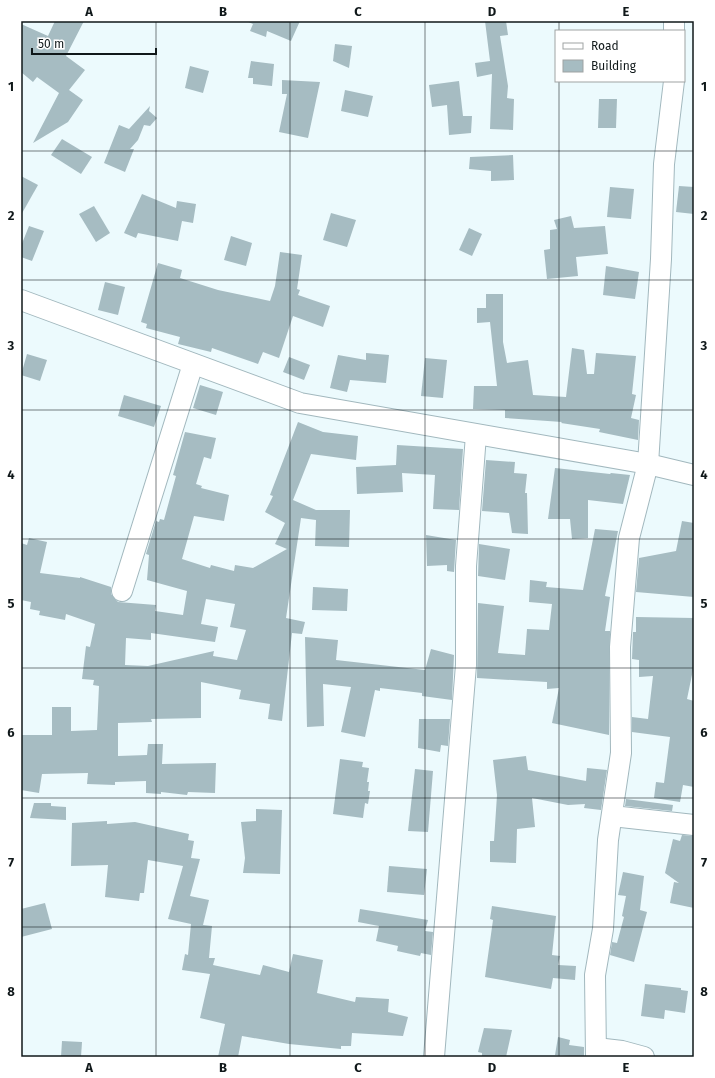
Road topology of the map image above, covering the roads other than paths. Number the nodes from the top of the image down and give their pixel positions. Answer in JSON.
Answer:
{"nodes":[{"id":1,"x":674,"y":82,"type":"edge"},
{"id":2,"x":21,"y":300,"type":"edge"},
{"id":3,"x":193,"y":364,"type":"junction"},
{"id":4,"x":476,"y":435,"type":"junction"},
{"id":5,"x":648,"y":464,"type":"junction"},
{"id":6,"x":694,"y":475,"type":"edge"},
{"id":7,"x":122,"y":590,"type":"dead end"},
{"id":8,"x":612,"y":816,"type":"junction"},
{"id":9,"x":694,"y":824,"type":"edge"},
{"id":10,"x":596,"y":1052,"type":"edge"},
{"id":11,"x":434,"y":1057,"type":"edge"},
{"id":12,"x":644,"y":1057,"type":"edge"}],
"edges":[{"from":1,"to":5,"type":"street"},
{"from":2,"to":3,"type":"street"},
{"from":3,"to":4,"type":"street"},
{"from":3,"to":7,"type":"street"},
{"from":4,"to":5,"type":"street"},
{"from":4,"to":11,"type":"street"},
{"from":5,"to":6,"type":"street"},
{"from":5,"to":8,"type":"street"},
{"from":8,"to":9,"type":"street"},
{"from":8,"to":10,"type":"street"},
{"from":10,"to":12,"type":"street"}]}
